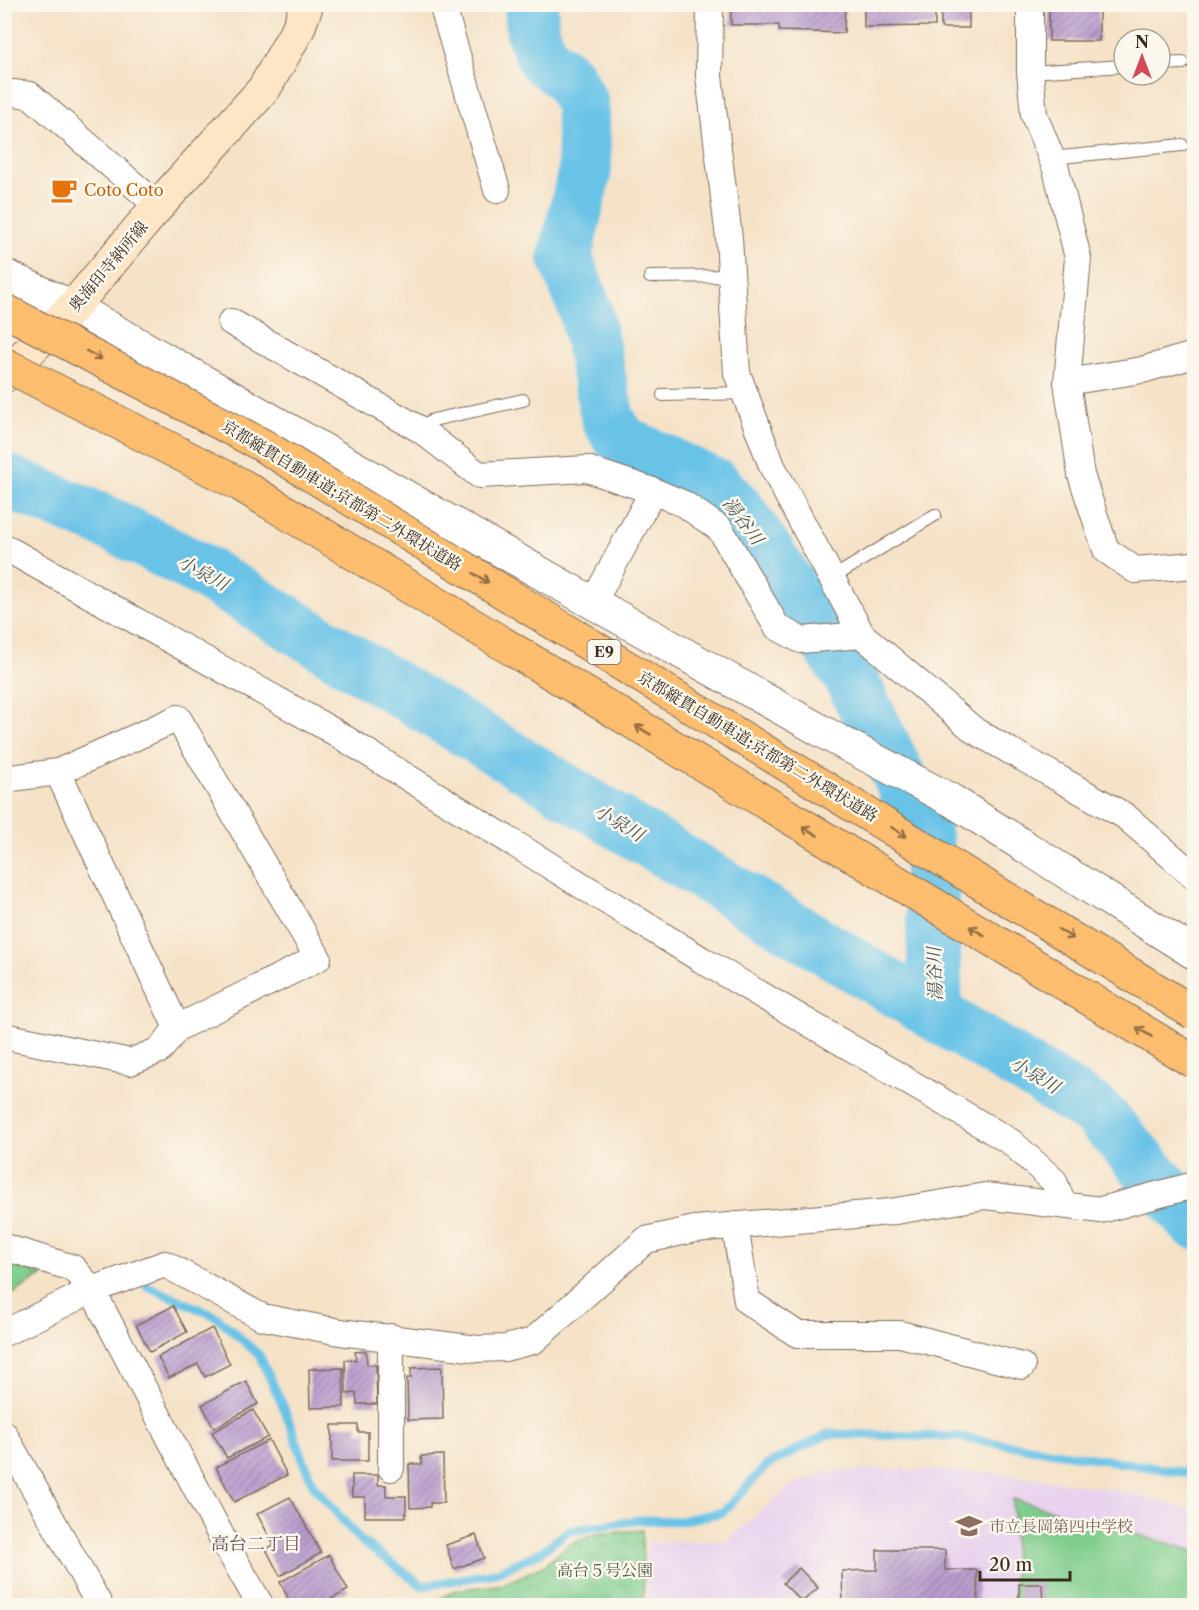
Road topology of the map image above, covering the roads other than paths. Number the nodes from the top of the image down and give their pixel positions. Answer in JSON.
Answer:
{"nodes":[{"id":1,"x":307,"y":4,"type":"edge"},
{"id":2,"x":442,"y":4,"type":"edge"},
{"id":3,"x":710,"y":4,"type":"edge"},
{"id":4,"x":1030,"y":4,"type":"edge"},
{"id":5,"x":1172,"y":63,"type":"edge"},
{"id":6,"x":1183,"y":63,"type":"dead end"},
{"id":7,"x":1112,"y":67,"type":"edge"},
{"id":8,"x":1030,"y":72,"type":"junction"},
{"id":9,"x":4,"y":92,"type":"edge"},
{"id":10,"x":1182,"y":145,"type":"dead end"},
{"id":11,"x":1052,"y":158,"type":"junction"},
{"id":12,"x":497,"y":190,"type":"dead end"},
{"id":13,"x":158,"y":206,"type":"junction"},
{"id":14,"x":4,"y":275,"type":"edge"},
{"id":15,"x":731,"y":276,"type":"junction"},
{"id":16,"x":650,"y":277,"type":"dead end"},
{"id":17,"x":73,"y":307,"type":"junction"},
{"id":18,"x":4,"y":310,"type":"edge"},
{"id":19,"x":231,"y":322,"type":"dead end"},
{"id":20,"x":1194,"y":355,"type":"edge"},
{"id":21,"x":4,"y":364,"type":"edge"},
{"id":22,"x":4,"y":376,"type":"edge"},
{"id":23,"x":1067,"y":382,"type":"junction"},
{"id":24,"x":745,"y":393,"type":"junction"},
{"id":25,"x":663,"y":394,"type":"dead end"},
{"id":26,"x":523,"y":399,"type":"dead end"},
{"id":27,"x":422,"y":430,"type":"junction"},
{"id":28,"x":653,"y":491,"type":"junction"},
{"id":29,"x":935,"y":515,"type":"dead end"},
{"id":30,"x":4,"y":547,"type":"edge"},
{"id":31,"x":1194,"y":565,"type":"edge"},
{"id":32,"x":832,"y":578,"type":"junction"},
{"id":33,"x":593,"y":603,"type":"junction"},
{"id":34,"x":862,"y":635,"type":"junction"},
{"id":35,"x":58,"y":771,"type":"junction"},
{"id":36,"x":4,"y":779,"type":"edge"},
{"id":37,"x":1194,"y":876,"type":"edge"},
{"id":38,"x":1194,"y":953,"type":"edge"},
{"id":39,"x":1194,"y":1013,"type":"edge"},
{"id":40,"x":177,"y":1028,"type":"junction"},
{"id":41,"x":4,"y":1036,"type":"edge"},
{"id":42,"x":1194,"y":1062,"type":"edge"},
{"id":43,"x":1194,"y":1185,"type":"edge"},
{"id":44,"x":1063,"y":1205,"type":"junction"},
{"id":45,"x":735,"y":1225,"type":"junction"},
{"id":46,"x":4,"y":1247,"type":"edge"},
{"id":47,"x":92,"y":1290,"type":"junction"},
{"id":48,"x":4,"y":1333,"type":"edge"},
{"id":49,"x":391,"y":1337,"type":"junction"},
{"id":50,"x":1022,"y":1366,"type":"dead end"},
{"id":51,"x":4,"y":1434,"type":"edge"},
{"id":52,"x":391,"y":1468,"type":"dead end"},
{"id":53,"x":100,"y":1605,"type":"edge"},
{"id":54,"x":261,"y":1605,"type":"edge"}],
"edges":[{"from":1,"to":13,"type":"main road","name":"奥海印寺納所線"},
{"from":2,"to":12,"type":"street"},
{"from":3,"to":15,"type":"street"},
{"from":4,"to":8,"type":"street"},
{"from":5,"to":6,"type":"lane"},
{"from":7,"to":8,"type":"lane"},
{"from":8,"to":11,"type":"street"},
{"from":9,"to":13,"type":"street"},
{"from":10,"to":11,"type":"lane"},
{"from":11,"to":23,"type":"street"},
{"from":13,"to":17,"type":"main road","name":"奥海印寺納所線"},
{"from":14,"to":17,"type":"street"},
{"from":15,"to":16,"type":"lane"},
{"from":15,"to":24,"type":"street"},
{"from":17,"to":22,"type":"main road","name":"奥海印寺納所線"},
{"from":17,"to":33,"type":"street"},
{"from":18,"to":39,"type":"highway","name":"京都縦貫自動車道;京都第二外環状道路","number":"E9","one_way":true,"bridge":true},
{"from":19,"to":27,"type":"street"},
{"from":20,"to":23,"type":"street"},
{"from":42,"to":21,"type":"highway","one_way":true,"bridge":true},
{"from":23,"to":31,"type":"street"},
{"from":24,"to":25,"type":"lane"},
{"from":24,"to":32,"type":"street"},
{"from":26,"to":27,"type":"lane"},
{"from":27,"to":28,"type":"street"},
{"from":28,"to":33,"type":"street"},
{"from":28,"to":34,"type":"street"},
{"from":29,"to":32,"type":"lane"},
{"from":30,"to":44,"type":"street"},
{"from":32,"to":34,"type":"street"},
{"from":33,"to":38,"type":"street"},
{"from":34,"to":37,"type":"street"},
{"from":35,"to":36,"type":"street"},
{"from":35,"to":40,"type":"street"},
{"from":35,"to":40,"type":"street"},
{"from":40,"to":41,"type":"street"},
{"from":43,"to":44,"type":"street"},
{"from":44,"to":45,"type":"street"},
{"from":45,"to":49,"type":"street"},
{"from":45,"to":50,"type":"street"},
{"from":46,"to":47,"type":"street"},
{"from":47,"to":48,"type":"street"},
{"from":47,"to":49,"type":"street"},
{"from":47,"to":54,"type":"street"},
{"from":49,"to":52,"type":"street"},
{"from":51,"to":53,"type":"street"}]}
